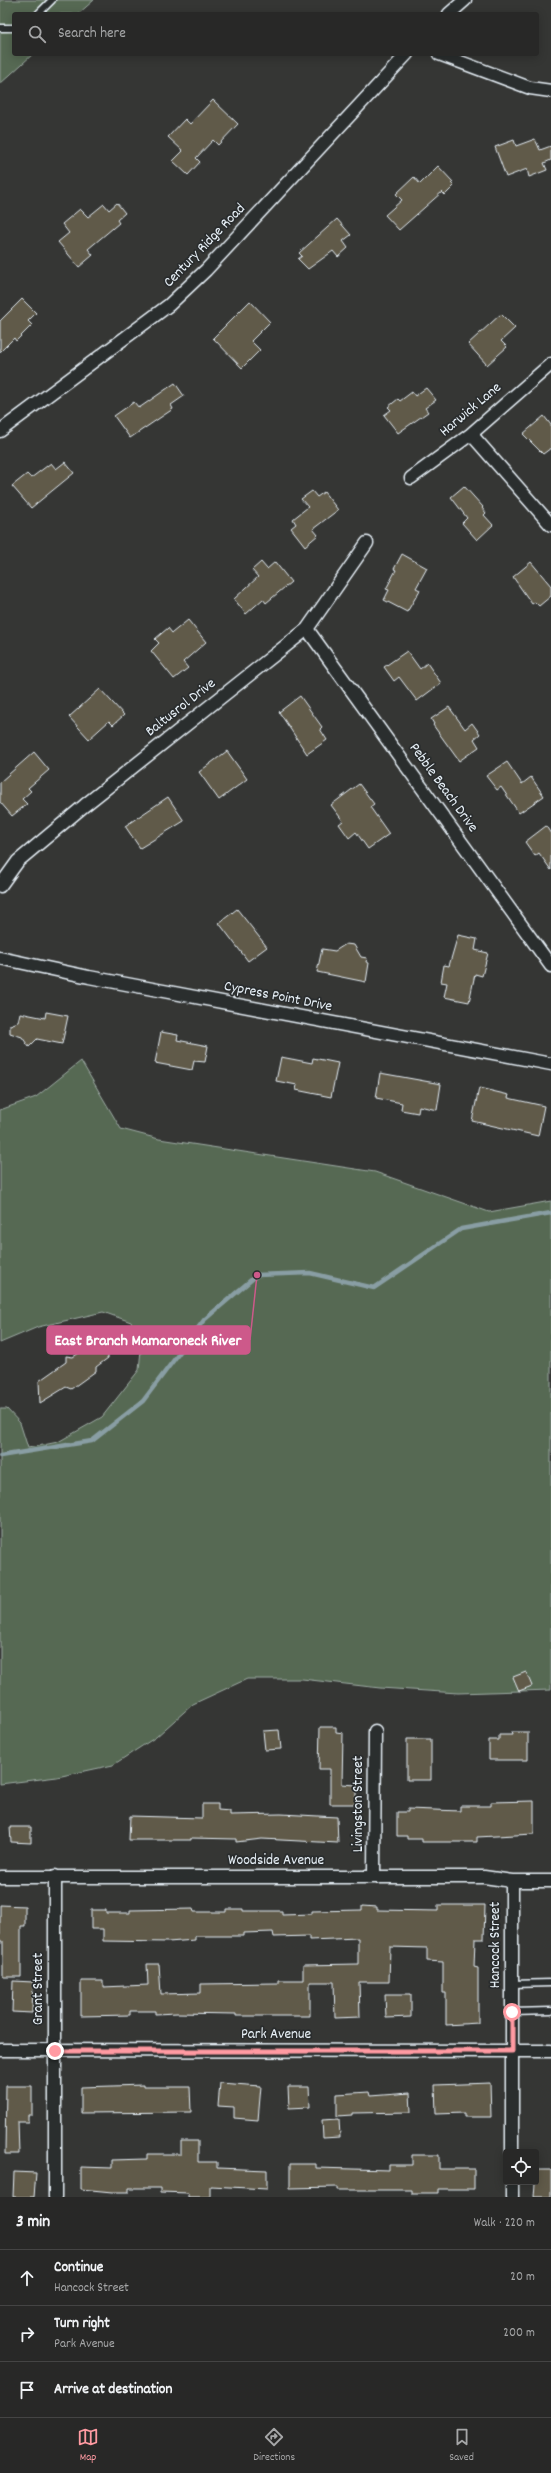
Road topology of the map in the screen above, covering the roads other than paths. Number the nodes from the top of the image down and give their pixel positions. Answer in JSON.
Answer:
{"nodes":[{"id":1,"x":52,"y":0,"type":"edge"},
{"id":2,"x":465,"y":0,"type":"edge"},
{"id":3,"x":40,"y":12,"type":"edge"},
{"id":4,"x":452,"y":12,"type":"edge"},
{"id":5,"x":0,"y":28,"type":"edge"},
{"id":6,"x":12,"y":28,"type":"edge"},
{"id":7,"x":405,"y":56,"type":"edge"},
{"id":8,"x":444,"y":56,"type":"edge"},
{"id":9,"x":551,"y":91,"type":"edge"},
{"id":10,"x":551,"y":364,"type":"edge"},
{"id":11,"x":0,"y":431,"type":"edge"},
{"id":12,"x":471,"y":434,"type":"junction"},
{"id":13,"x":411,"y":478,"type":"dead end"},
{"id":14,"x":551,"y":525,"type":"edge"},
{"id":15,"x":367,"y":543,"type":"dead end"},
{"id":16,"x":307,"y":629,"type":"junction"},
{"id":17,"x":0,"y":886,"type":"edge"},
{"id":18,"x":0,"y":958,"type":"edge"},
{"id":19,"x":551,"y":966,"type":"edge"},
{"id":20,"x":551,"y":1064,"type":"edge"},
{"id":21,"x":375,"y":1732,"type":"dead end"},
{"id":22,"x":0,"y":1876,"type":"edge"},
{"id":23,"x":55,"y":1876,"type":"junction"},
{"id":24,"x":374,"y":1877,"type":"junction"},
{"id":25,"x":512,"y":1881,"type":"junction"},
{"id":26,"x":551,"y":1881,"type":"edge"},
{"id":27,"x":551,"y":1983,"type":"edge"},
{"id":28,"x":512,"y":1984,"type":"junction"},
{"id":29,"x":551,"y":2011,"type":"edge"},
{"id":30,"x":512,"y":2012,"type":"junction"},
{"id":31,"x":0,"y":2050,"type":"edge"},
{"id":32,"x":55,"y":2051,"type":"junction"},
{"id":33,"x":512,"y":2051,"type":"junction"},
{"id":34,"x":551,"y":2051,"type":"edge"},
{"id":35,"x":512,"y":2149,"type":"edge"},
{"id":36,"x":512,"y":2185,"type":"edge"},
{"id":37,"x":55,"y":2197,"type":"edge"},
{"id":38,"x":512,"y":2197,"type":"edge"}],
"edges":[{"from":1,"to":3,"type":"lane"},
{"from":2,"to":4,"type":"street"},
{"from":5,"to":6,"type":"lane"},
{"from":7,"to":11,"type":"street","name":"Century Ridge Road"},
{"from":8,"to":9,"type":"street"},
{"from":10,"to":12,"type":"street","name":"Harwick Lane"},
{"from":12,"to":13,"type":"street","name":"Harwick Lane"},
{"from":12,"to":14,"type":"street"},
{"from":15,"to":16,"type":"street","name":"Baltusrol Drive"},
{"from":16,"to":17,"type":"street","name":"Baltusrol Drive"},
{"from":16,"to":19,"type":"street","name":"Pebble Beach Drive"},
{"from":18,"to":20,"type":"street","name":"Cypress Point Drive"},
{"from":21,"to":24,"type":"street","name":"Livingston Street"},
{"from":22,"to":23,"type":"street","name":"Woodside Avenue"},
{"from":23,"to":24,"type":"street","name":"Woodside Avenue"},
{"from":23,"to":32,"type":"street","name":"Grant Street"},
{"from":24,"to":25,"type":"street","name":"Woodside Avenue"},
{"from":25,"to":26,"type":"street","name":"Woodside Avenue"},
{"from":25,"to":28,"type":"street","name":"Hancock Street"},
{"from":27,"to":28,"type":"lane"},
{"from":28,"to":30,"type":"street","name":"Hancock Street"},
{"from":29,"to":30,"type":"lane"},
{"from":30,"to":33,"type":"street","name":"Hancock Street"},
{"from":31,"to":32,"type":"street","name":"Park Avenue"},
{"from":32,"to":33,"type":"street","name":"Park Avenue"},
{"from":32,"to":37,"type":"street","name":"Grant Street"},
{"from":33,"to":34,"type":"street","name":"Park Avenue"},
{"from":33,"to":35,"type":"street","name":"Hancock Street"},
{"from":36,"to":38,"type":"street"}]}
